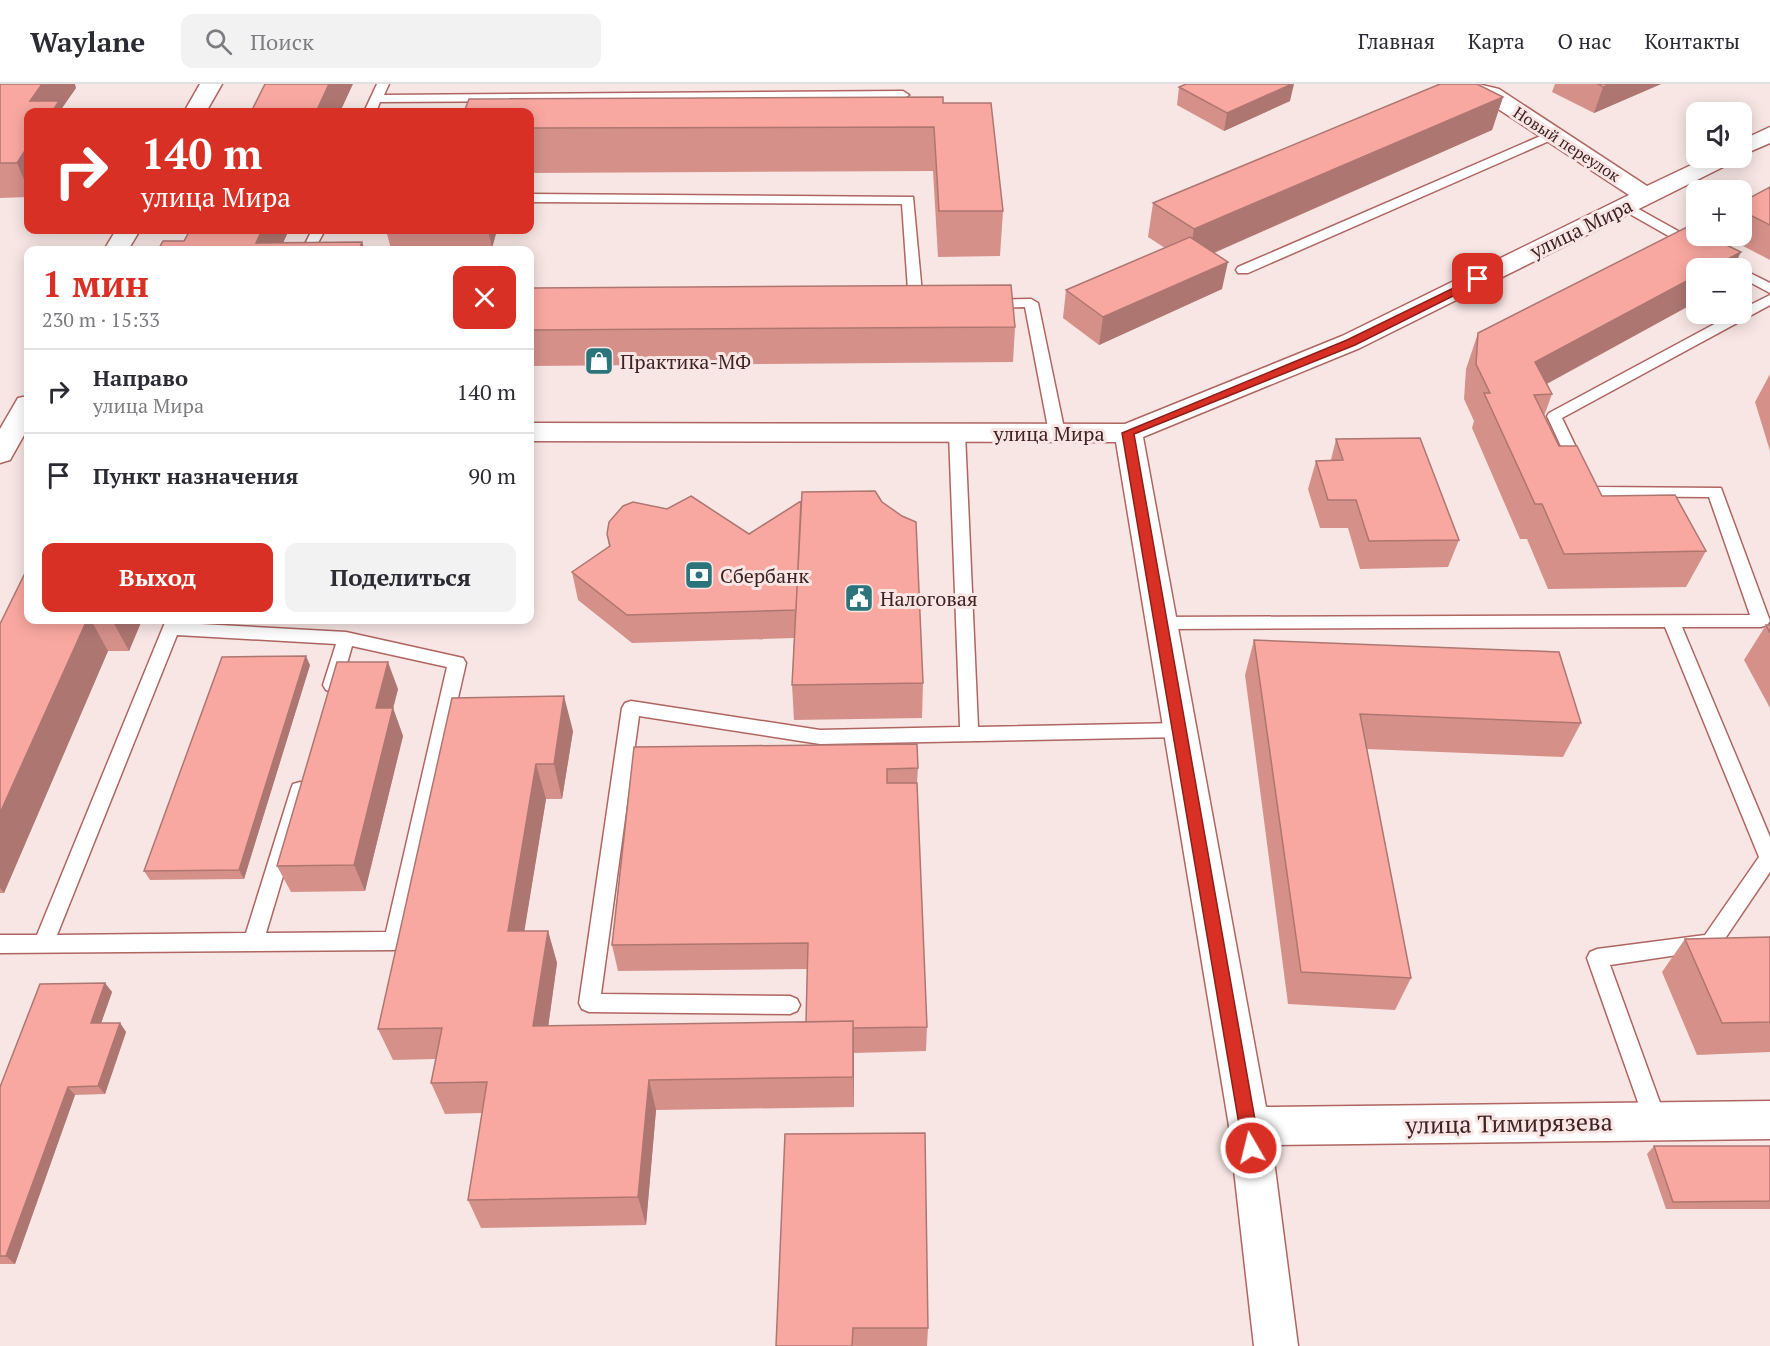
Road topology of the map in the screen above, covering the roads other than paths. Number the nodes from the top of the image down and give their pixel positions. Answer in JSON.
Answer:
{"nodes":[{"id":1,"x":211,"y":84,"type":"edge"},
{"id":2,"x":383,"y":84,"type":"edge"},
{"id":3,"x":1453,"y":84,"type":"edge"},
{"id":4,"x":903,"y":96,"type":"edge"},
{"id":5,"x":376,"y":99,"type":"junction"},
{"id":6,"x":197,"y":108,"type":"edge"},
{"id":7,"x":372,"y":108,"type":"edge"},
{"id":8,"x":1770,"y":134,"type":"edge"},
{"id":9,"x":1552,"y":135,"type":"junction"},
{"id":10,"x":1752,"y":143,"type":"edge"},
{"id":11,"x":1703,"y":168,"type":"edge"},
{"id":12,"x":534,"y":198,"type":"edge"},
{"id":13,"x":1636,"y":201,"type":"junction"},
{"id":14,"x":1719,"y":258,"type":"edge"},
{"id":15,"x":1244,"y":270,"type":"dead end"},
{"id":16,"x":1752,"y":279,"type":"edge"},
{"id":17,"x":1770,"y":289,"type":"edge"},
{"id":18,"x":1770,"y":299,"type":"edge"},
{"id":19,"x":916,"y":304,"type":"edge"},
{"id":20,"x":973,"y":304,"type":"edge"},
{"id":21,"x":21,"y":430,"type":"edge"},
{"id":22,"x":534,"y":432,"type":"edge"},
{"id":23,"x":957,"y":432,"type":"junction"},
{"id":24,"x":1058,"y":433,"type":"junction"},
{"id":25,"x":1128,"y":433,"type":"junction"},
{"id":26,"x":0,"y":454,"type":"edge"},
{"id":27,"x":1671,"y":621,"type":"junction"},
{"id":28,"x":1766,"y":621,"type":"edge"},
{"id":29,"x":1161,"y":623,"type":"junction"},
{"id":30,"x":173,"y":624,"type":"edge"},
{"id":31,"x":346,"y":638,"type":"junction"},
{"id":32,"x":326,"y":706,"type":"edge"},
{"id":33,"x":1180,"y":730,"type":"junction"},
{"id":34,"x":969,"y":734,"type":"junction"},
{"id":35,"x":305,"y":773,"type":"edge"},
{"id":36,"x":254,"y":942,"type":"junction"},
{"id":37,"x":0,"y":944,"type":"edge"},
{"id":38,"x":43,"y":945,"type":"junction"},
{"id":39,"x":790,"y":1005,"type":"dead end"},
{"id":40,"x":1770,"y":1120,"type":"edge"},
{"id":41,"x":1656,"y":1122,"type":"junction"},
{"id":42,"x":1249,"y":1126,"type":"junction"},
{"id":43,"x":1276,"y":1346,"type":"edge"}],
"edges":[{"from":1,"to":6,"type":"street"},
{"from":2,"to":5,"type":"lane"},
{"from":3,"to":9,"type":"street","name":"Новый переулок"},
{"from":4,"to":5,"type":"lane"},
{"from":5,"to":7,"type":"lane"},
{"from":8,"to":10,"type":"street"},
{"from":9,"to":13,"type":"street","name":"Новый переулок"},
{"from":9,"to":15,"type":"lane"},
{"from":11,"to":13,"type":"street","name":"улица Мира"},
{"from":12,"to":19,"type":"lane"},
{"from":13,"to":14,"type":"lane"},
{"from":13,"to":25,"type":"street","name":"улица Мира"},
{"from":16,"to":17,"type":"lane"},
{"from":18,"to":28,"type":"lane"},
{"from":20,"to":24,"type":"lane"},
{"from":21,"to":26,"type":"street"},
{"from":22,"to":23,"type":"street","name":"улица Мира"},
{"from":23,"to":24,"type":"street","name":"улица Мира"},
{"from":23,"to":34,"type":"lane"},
{"from":24,"to":25,"type":"street","name":"улица Мира"},
{"from":25,"to":29,"type":"street"},
{"from":27,"to":28,"type":"lane"},
{"from":27,"to":29,"type":"lane"},
{"from":27,"to":41,"type":"lane"},
{"from":29,"to":33,"type":"street"},
{"from":30,"to":31,"type":"lane"},
{"from":30,"to":38,"type":"lane"},
{"from":31,"to":32,"type":"lane"},
{"from":31,"to":36,"type":"lane"},
{"from":33,"to":34,"type":"lane"},
{"from":33,"to":42,"type":"street"},
{"from":34,"to":39,"type":"lane"},
{"from":35,"to":36,"type":"lane"},
{"from":36,"to":38,"type":"lane"},
{"from":37,"to":38,"type":"lane"},
{"from":40,"to":41,"type":"street","name":"улица Тимирязева"},
{"from":41,"to":42,"type":"street","name":"улица Тимирязева"},
{"from":42,"to":43,"type":"street"}]}
